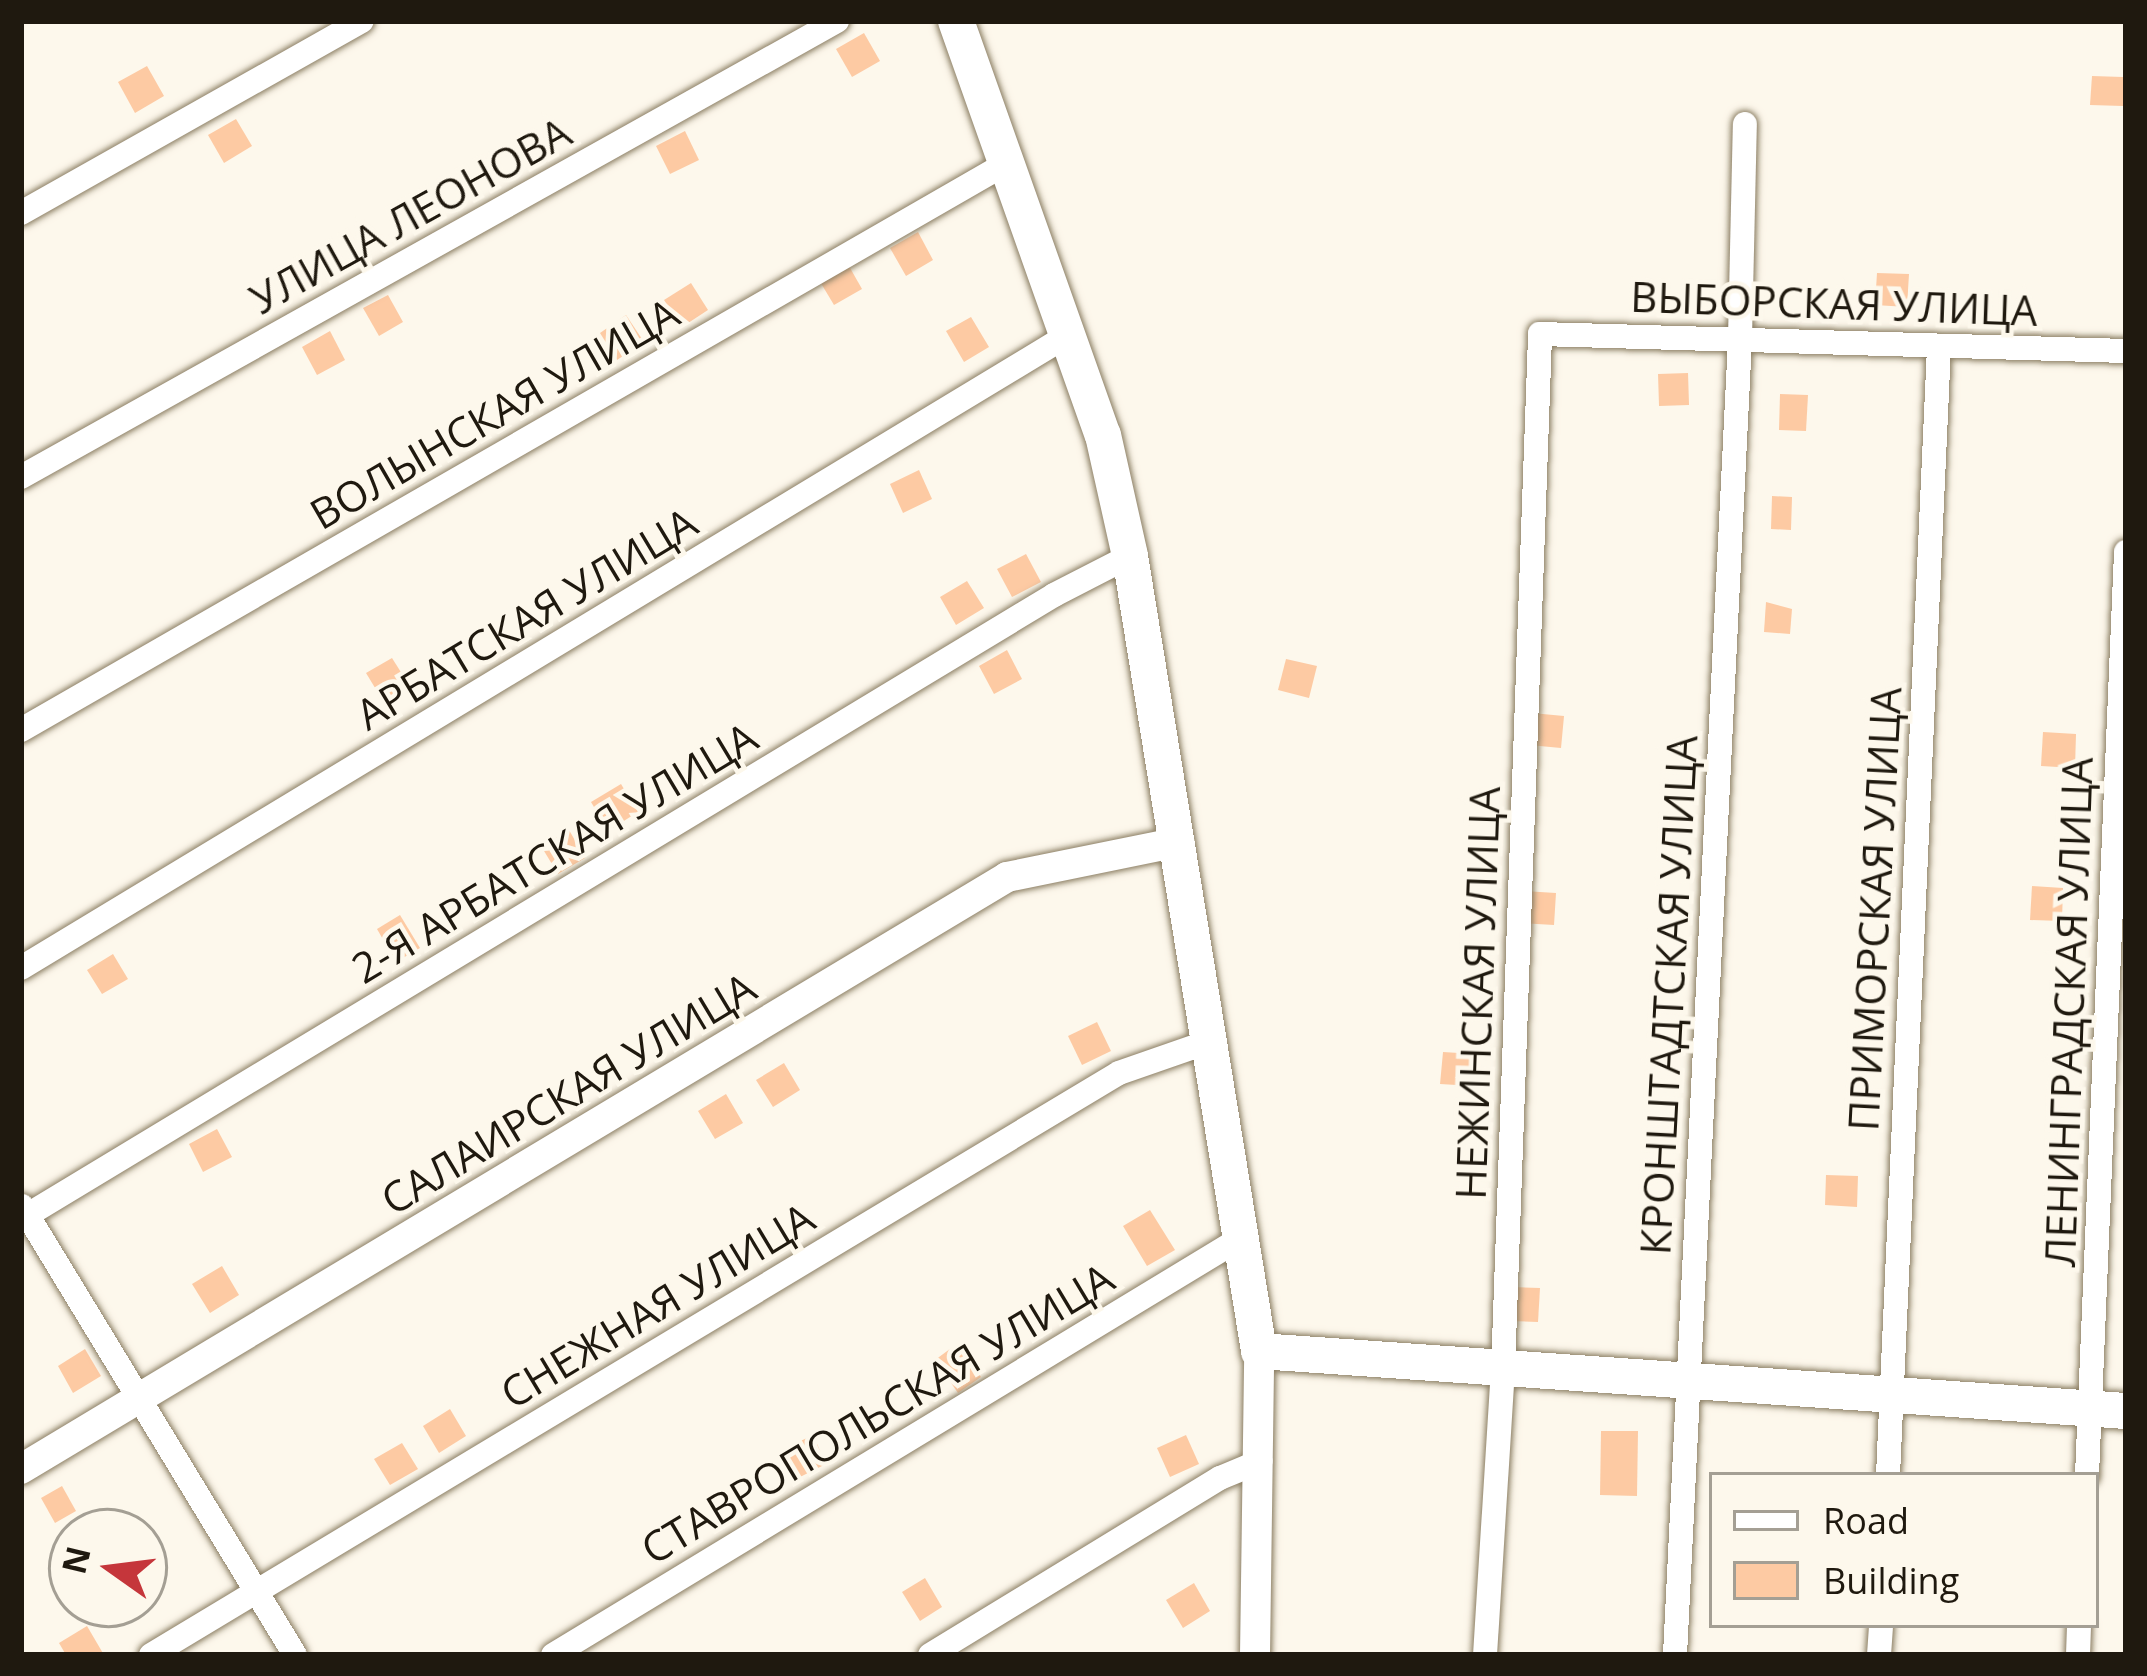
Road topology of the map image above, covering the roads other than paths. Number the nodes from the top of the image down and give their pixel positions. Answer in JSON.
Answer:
{"nodes":[{"id":1,"x":362,"y":21,"type":"edge"},
{"id":2,"x":837,"y":21,"type":"edge"},
{"id":3,"x":956,"y":21,"type":"edge"},
{"id":4,"x":1744,"y":124,"type":"dead end"},
{"id":5,"x":1006,"y":163,"type":"junction"},
{"id":6,"x":21,"y":214,"type":"edge"},
{"id":7,"x":1070,"y":334,"type":"junction"},
{"id":8,"x":1540,"y":334,"type":"joint"},
{"id":9,"x":1740,"y":338,"type":"junction"},
{"id":10,"x":1939,"y":346,"type":"junction"},
{"id":11,"x":2126,"y":351,"type":"edge"},
{"id":12,"x":21,"y":477,"type":"edge"},
{"id":13,"x":2126,"y":552,"type":"edge"},
{"id":14,"x":1130,"y":556,"type":"junction"},
{"id":15,"x":21,"y":730,"type":"edge"},
{"id":16,"x":1178,"y":842,"type":"junction"},
{"id":17,"x":21,"y":968,"type":"edge"},
{"id":18,"x":1211,"y":1041,"type":"junction"},
{"id":19,"x":23,"y":1213,"type":"edge"},
{"id":20,"x":1241,"y":1238,"type":"junction"},
{"id":21,"x":1258,"y":1351,"type":"junction"},
{"id":22,"x":1503,"y":1370,"type":"junction"},
{"id":23,"x":1688,"y":1382,"type":"junction"},
{"id":24,"x":1891,"y":1395,"type":"junction"},
{"id":25,"x":140,"y":1401,"type":"junction"},
{"id":26,"x":2108,"y":1412,"type":"edge"},
{"id":27,"x":1261,"y":1461,"type":"junction"},
{"id":28,"x":21,"y":1469,"type":"edge"},
{"id":29,"x":1888,"y":1472,"type":"edge"},
{"id":30,"x":2088,"y":1472,"type":"edge"},
{"id":31,"x":256,"y":1592,"type":"junction"},
{"id":32,"x":1248,"y":1651,"type":"edge"},
{"id":33,"x":151,"y":1655,"type":"edge"},
{"id":34,"x":295,"y":1655,"type":"edge"},
{"id":35,"x":554,"y":1655,"type":"edge"},
{"id":36,"x":931,"y":1655,"type":"edge"},
{"id":37,"x":1485,"y":1655,"type":"edge"},
{"id":38,"x":1675,"y":1655,"type":"edge"}],
"edges":[{"from":1,"to":6,"type":"street"},
{"from":2,"to":12,"type":"street","name":"УЛИЦА ЛЕОНОВА"},
{"from":3,"to":5,"type":"main road"},
{"from":4,"to":9,"type":"street","name":"КРОНШТАДТСКАЯ УЛИЦА"},
{"from":5,"to":7,"type":"main road"},
{"from":5,"to":15,"type":"street","name":"ВОЛЫНСКАЯ УЛИЦА"},
{"from":7,"to":14,"type":"main road"},
{"from":7,"to":17,"type":"street","name":"АРБАТСКАЯ УЛИЦА"},
{"from":8,"to":9,"type":"street","name":"ВЫБОРСКАЯ УЛИЦА"},
{"from":8,"to":22,"type":"street","name":"НЕЖИНСКАЯ УЛИЦА"},
{"from":9,"to":10,"type":"street","name":"ВЫБОРСКАЯ УЛИЦА"},
{"from":9,"to":23,"type":"street","name":"КРОНШТАДТСКАЯ УЛИЦА"},
{"from":10,"to":11,"type":"street","name":"ВЫБОРСКАЯ УЛИЦА"},
{"from":10,"to":24,"type":"street","name":"ПРИМОРСКАЯ УЛИЦА"},
{"from":13,"to":26,"type":"street","name":"ЛЕНИНГРАДСКАЯ УЛИЦА"},
{"from":14,"to":16,"type":"main road"},
{"from":14,"to":19,"type":"street","name":"2-Я АРБАТСКАЯ УЛИЦА"},
{"from":16,"to":18,"type":"main road"},
{"from":16,"to":25,"type":"street","name":"САЛАИРСКАЯ УЛИЦА"},
{"from":18,"to":20,"type":"main road"},
{"from":18,"to":31,"type":"street","name":"СНЕЖНАЯ УЛИЦА"},
{"from":19,"to":25,"type":"street"},
{"from":20,"to":21,"type":"main road"},
{"from":20,"to":35,"type":"street","name":"СТАВРОПОЛЬСКАЯ УЛИЦА"},
{"from":21,"to":22,"type":"main road"},
{"from":21,"to":27,"type":"street"},
{"from":22,"to":23,"type":"main road"},
{"from":22,"to":37,"type":"street","name":"НЕЖИНСКАЯ УЛИЦА"},
{"from":23,"to":24,"type":"main road"},
{"from":23,"to":38,"type":"street","name":"КРОНШТАДТСКАЯ УЛИЦА"},
{"from":24,"to":26,"type":"main road"},
{"from":24,"to":29,"type":"street","name":"ПРИМОРСКАЯ УЛИЦА"},
{"from":25,"to":28,"type":"street","name":"САЛАИРСКАЯ УЛИЦА"},
{"from":25,"to":31,"type":"street"},
{"from":26,"to":30,"type":"street","name":"ЛЕНИНГРАДСКАЯ УЛИЦА"},
{"from":27,"to":32,"type":"street"},
{"from":27,"to":36,"type":"street"},
{"from":31,"to":33,"type":"street","name":"СНЕЖНАЯ УЛИЦА"},
{"from":31,"to":34,"type":"street"}]}
